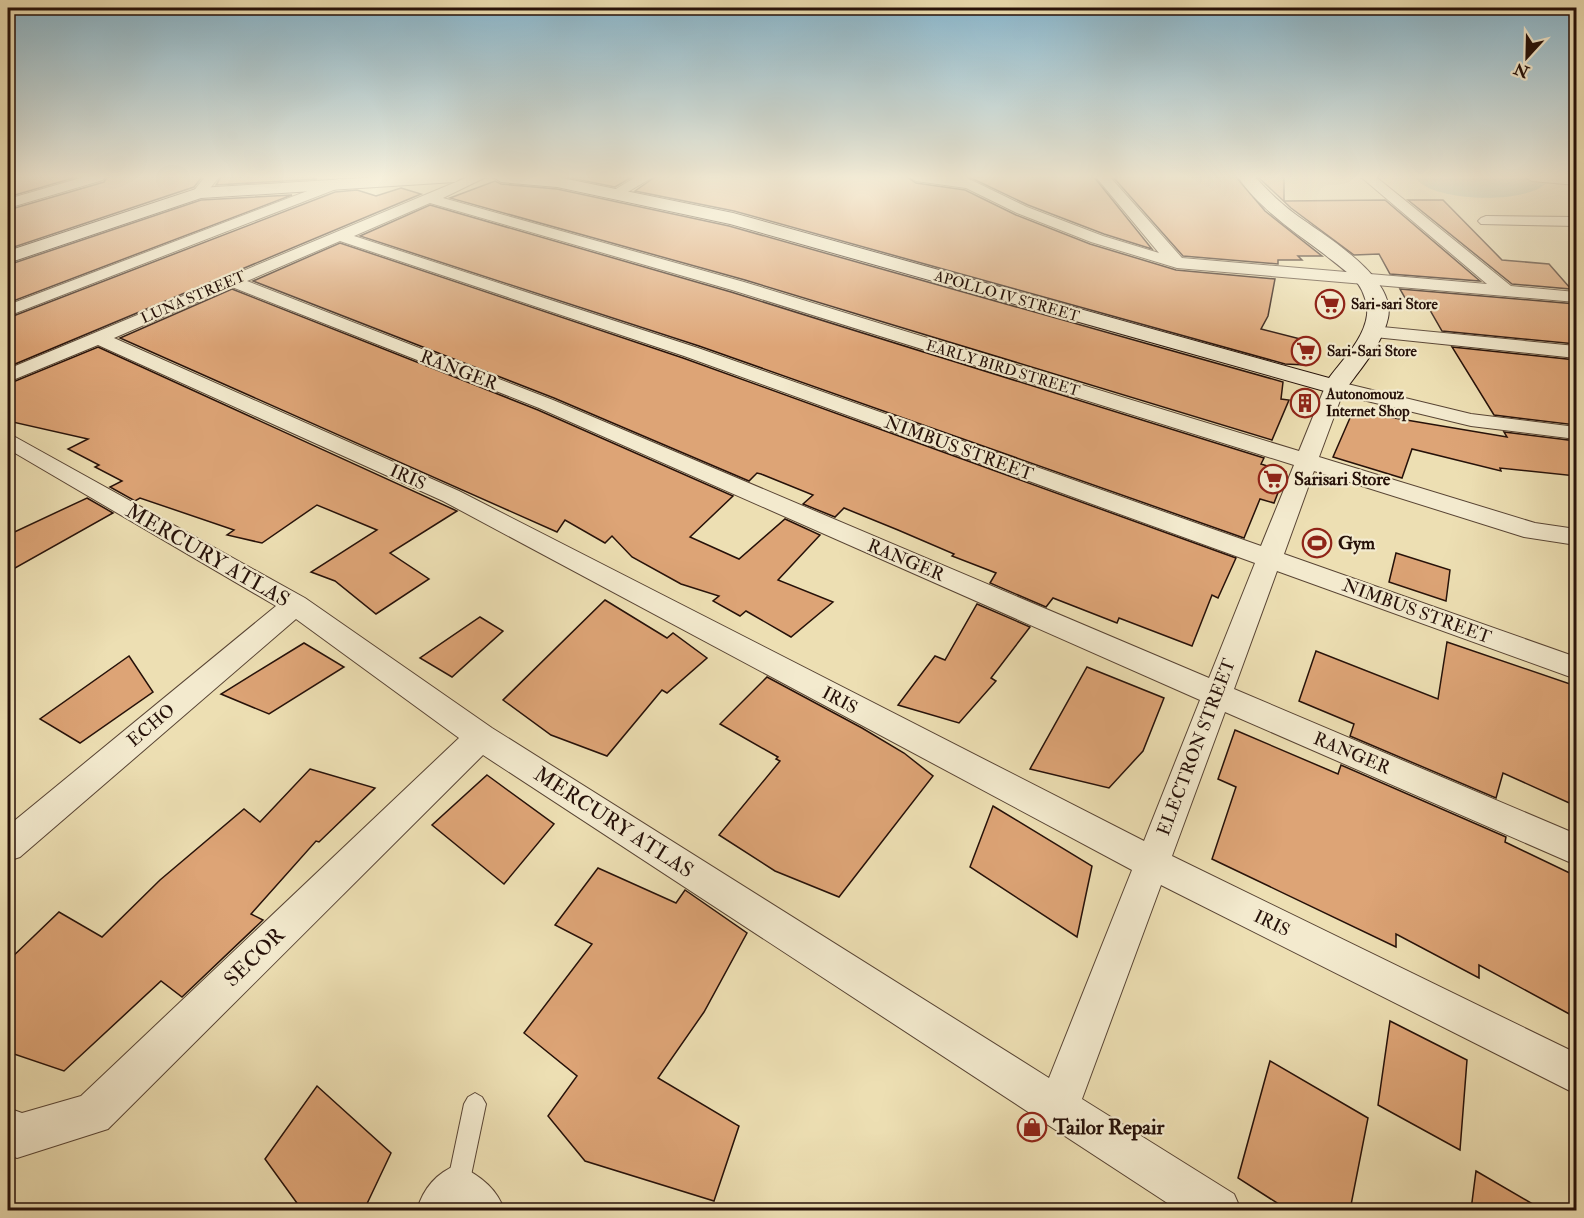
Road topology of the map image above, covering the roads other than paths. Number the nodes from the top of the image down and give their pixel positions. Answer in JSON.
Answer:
{"nodes":[{"id":1,"x":75,"y":234,"type":"edge"},
{"id":2,"x":208,"y":234,"type":"edge"},
{"id":3,"x":344,"y":234,"type":"edge"},
{"id":4,"x":554,"y":234,"type":"edge"},
{"id":5,"x":787,"y":234,"type":"edge"},
{"id":6,"x":1083,"y":234,"type":"edge"},
{"id":7,"x":1152,"y":234,"type":"edge"},
{"id":8,"x":1308,"y":234,"type":"edge"},
{"id":9,"x":1437,"y":234,"type":"edge"},
{"id":10,"x":339,"y":236,"type":"junction"},
{"id":11,"x":8,"y":256,"type":"edge"},
{"id":12,"x":1177,"y":263,"type":"junction"},
{"id":13,"x":1366,"y":280,"type":"junction"},
{"id":14,"x":231,"y":281,"type":"junction"},
{"id":15,"x":1506,"y":291,"type":"junction"},
{"id":16,"x":1576,"y":297,"type":"edge"},
{"id":17,"x":8,"y":311,"type":"edge"},
{"id":18,"x":1372,"y":332,"type":"junction"},
{"id":19,"x":98,"y":338,"type":"junction"},
{"id":20,"x":1576,"y":352,"type":"edge"},
{"id":21,"x":8,"y":376,"type":"edge"},
{"id":22,"x":1335,"y":387,"type":"junction"},
{"id":23,"x":1576,"y":434,"type":"edge"},
{"id":24,"x":8,"y":440,"type":"edge"},
{"id":25,"x":1306,"y":461,"type":"junction"},
{"id":26,"x":1576,"y":537,"type":"edge"},
{"id":27,"x":1269,"y":558,"type":"junction"},
{"id":28,"x":295,"y":605,"type":"junction"},
{"id":29,"x":1576,"y":668,"type":"edge"},
{"id":30,"x":1217,"y":694,"type":"junction"},
{"id":31,"x":481,"y":737,"type":"junction"},
{"id":32,"x":8,"y":846,"type":"edge"},
{"id":33,"x":1576,"y":850,"type":"edge"},
{"id":34,"x":1152,"y":864,"type":"junction"},
{"id":35,"x":1576,"y":1074,"type":"edge"},
{"id":36,"x":475,"y":1104,"type":"dead end"},
{"id":37,"x":1058,"y":1108,"type":"junction"},
{"id":38,"x":8,"y":1129,"type":"edge"},
{"id":39,"x":460,"y":1203,"type":"edge"},
{"id":40,"x":1218,"y":1210,"type":"edge"}],
"edges":[{"from":1,"to":11,"type":"street"},
{"from":2,"to":17,"type":"street"},
{"from":3,"to":10,"type":"street","name":"LUNA STREET"},
{"from":4,"to":25,"type":"street","name":"EARLY BIRD STREET"},
{"from":5,"to":22,"type":"street","name":"APOLLO IV STREET"},
{"from":6,"to":12,"type":"street"},
{"from":7,"to":12,"type":"street"},
{"from":8,"to":13,"type":"street"},
{"from":9,"to":15,"type":"street"},
{"from":10,"to":14,"type":"street","name":"LUNA STREET"},
{"from":10,"to":27,"type":"street","name":"NIMBUS STREET"},
{"from":12,"to":13,"type":"street"},
{"from":13,"to":15,"type":"street"},
{"from":13,"to":18,"type":"street"},
{"from":14,"to":19,"type":"street","name":"LUNA STREET"},
{"from":14,"to":30,"type":"street","name":"RANGER"},
{"from":15,"to":16,"type":"street"},
{"from":18,"to":20,"type":"street"},
{"from":18,"to":22,"type":"street"},
{"from":19,"to":21,"type":"street","name":"LUNA STREET"},
{"from":19,"to":34,"type":"street","name":"IRIS"},
{"from":22,"to":23,"type":"street"},
{"from":22,"to":25,"type":"street","name":"ELECTRON STREET"},
{"from":24,"to":28,"type":"street","name":"MERCURY ATLAS"},
{"from":25,"to":26,"type":"street","name":"EARLY BIRD STREET"},
{"from":25,"to":27,"type":"street","name":"ELECTRON STREET"},
{"from":27,"to":29,"type":"street","name":"NIMBUS STREET"},
{"from":27,"to":30,"type":"street","name":"ELECTRON STREET"},
{"from":28,"to":31,"type":"street","name":"MERCURY ATLAS"},
{"from":28,"to":32,"type":"street","name":"ECHO"},
{"from":30,"to":33,"type":"street","name":"RANGER"},
{"from":30,"to":34,"type":"street","name":"ELECTRON STREET"},
{"from":31,"to":37,"type":"street","name":"MERCURY ATLAS"},
{"from":31,"to":38,"type":"street","name":"SECOR"},
{"from":34,"to":35,"type":"street","name":"IRIS"},
{"from":34,"to":37,"type":"street","name":"ELECTRON STREET"},
{"from":36,"to":39,"type":"lane"},
{"from":37,"to":40,"type":"street","name":"MERCURY ATLAS"}]}
